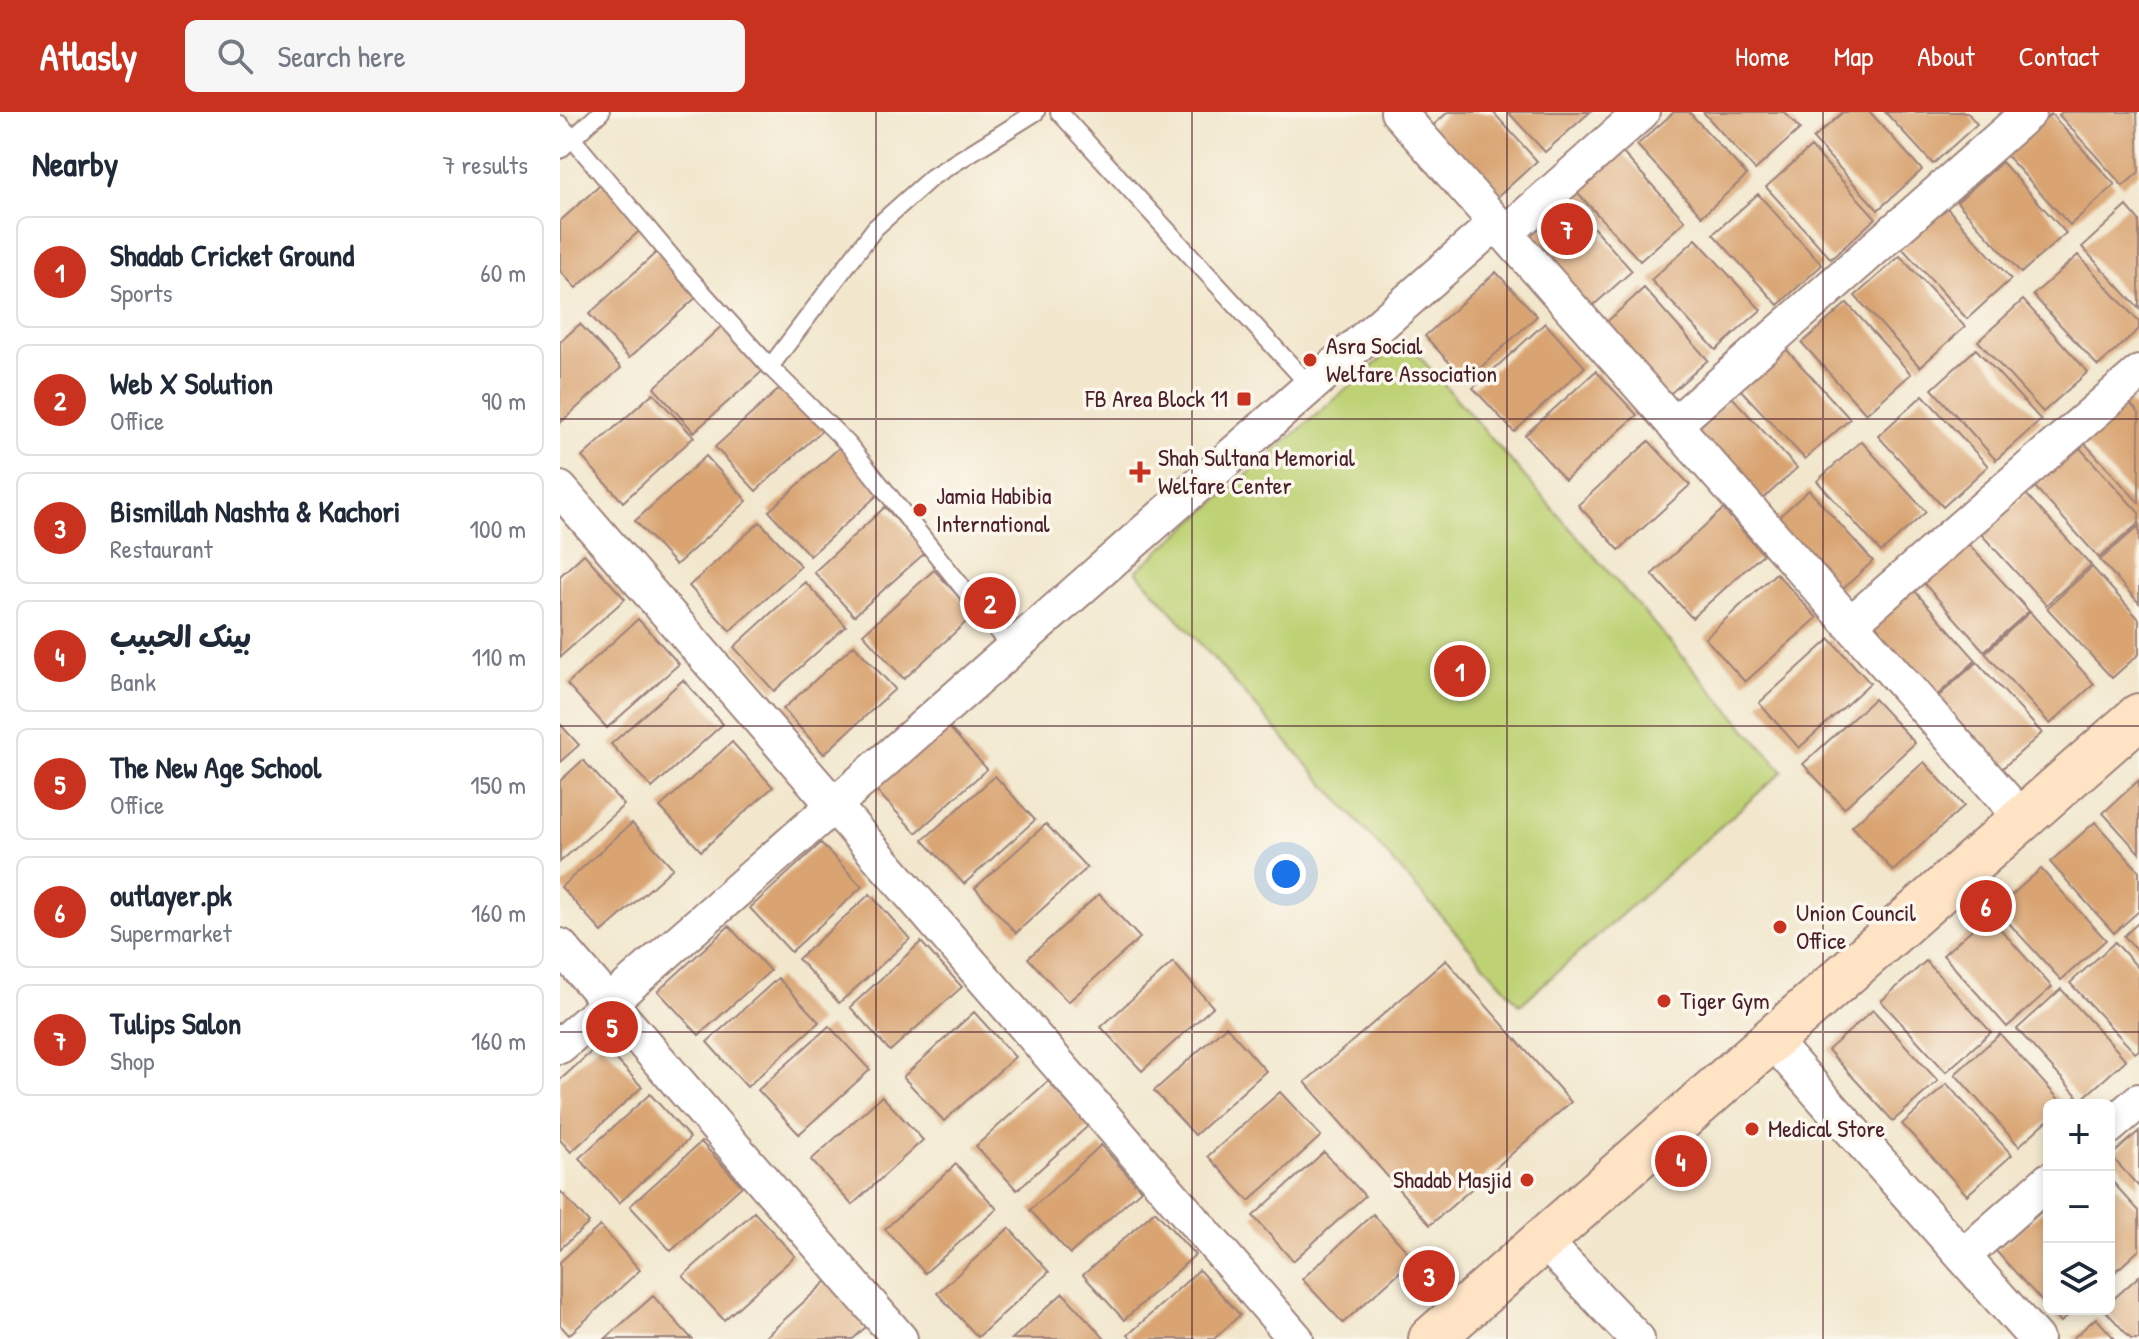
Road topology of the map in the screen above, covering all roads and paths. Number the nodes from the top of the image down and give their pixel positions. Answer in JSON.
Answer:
{"nodes":[{"id":1,"x":601,"y":112,"type":"edge"},
{"id":2,"x":1036,"y":112,"type":"edge"},
{"id":3,"x":1059,"y":112,"type":"edge"},
{"id":4,"x":1398,"y":112,"type":"edge"},
{"id":5,"x":1642,"y":112,"type":"edge"},
{"id":6,"x":2029,"y":112,"type":"edge"},
{"id":7,"x":560,"y":124,"type":"edge"},
{"id":8,"x":573,"y":138,"type":"junction"},
{"id":9,"x":560,"y":150,"type":"edge"},
{"id":10,"x":1501,"y":228,"type":"junction"},
{"id":11,"x":770,"y":367,"type":"junction"},
{"id":12,"x":2139,"y":373,"type":"edge"},
{"id":13,"x":1310,"y":386,"type":"junction"},
{"id":14,"x":1674,"y":425,"type":"junction"},
{"id":15,"x":560,"y":489,"type":"edge"},
{"id":16,"x":1850,"y":624,"type":"junction"},
{"id":17,"x":1010,"y":647,"type":"junction"},
{"id":18,"x":2139,"y":716,"type":"edge"},
{"id":19,"x":830,"y":805,"type":"junction"},
{"id":20,"x":2022,"y":818,"type":"junction"},
{"id":21,"x":560,"y":946,"type":"edge"},
{"id":22,"x":609,"y":1002,"type":"junction"},
{"id":23,"x":1771,"y":1039,"type":"junction"},
{"id":24,"x":560,"y":1046,"type":"edge"},
{"id":25,"x":2139,"y":1101,"type":"edge"},
{"id":26,"x":2115,"y":1122,"type":"edge"},
{"id":27,"x":2043,"y":1185,"type":"edge"},
{"id":28,"x":1543,"y":1240,"type":"junction"},
{"id":29,"x":1963,"y":1256,"type":"junction"},
{"id":30,"x":900,"y":1339,"type":"edge"},
{"id":31,"x":1296,"y":1339,"type":"edge"},
{"id":32,"x":1431,"y":1339,"type":"edge"},
{"id":33,"x":1637,"y":1339,"type":"edge"},
{"id":34,"x":2036,"y":1339,"type":"edge"}],
"edges":[{"from":1,"to":8,"type":"lane"},
{"from":2,"to":11,"type":"lane"},
{"from":3,"to":13,"type":"lane"},
{"from":4,"to":10,"type":"street"},
{"from":5,"to":10,"type":"street"},
{"from":6,"to":14,"type":"street"},
{"from":7,"to":8,"type":"lane"},
{"from":8,"to":9,"type":"lane"},
{"from":8,"to":11,"type":"lane"},
{"from":10,"to":13,"type":"street"},
{"from":10,"to":14,"type":"street"},
{"from":11,"to":17,"type":"lane"},
{"from":12,"to":16,"type":"street"},
{"from":13,"to":17,"type":"street"},
{"from":14,"to":16,"type":"street"},
{"from":15,"to":19,"type":"street"},
{"from":16,"to":20,"type":"street"},
{"from":17,"to":19,"type":"street"},
{"from":18,"to":20,"type":"street"},
{"from":19,"to":22,"type":"street"},
{"from":19,"to":31,"type":"street"},
{"from":20,"to":23,"type":"street"},
{"from":21,"to":22,"type":"street"},
{"from":22,"to":24,"type":"street"},
{"from":22,"to":30,"type":"street"},
{"from":23,"to":28,"type":"street"},
{"from":23,"to":29,"type":"street"},
{"from":25,"to":26,"type":"street"},
{"from":27,"to":29,"type":"street"},
{"from":28,"to":32,"type":"street"},
{"from":28,"to":33,"type":"street"},
{"from":29,"to":34,"type":"street"}]}
